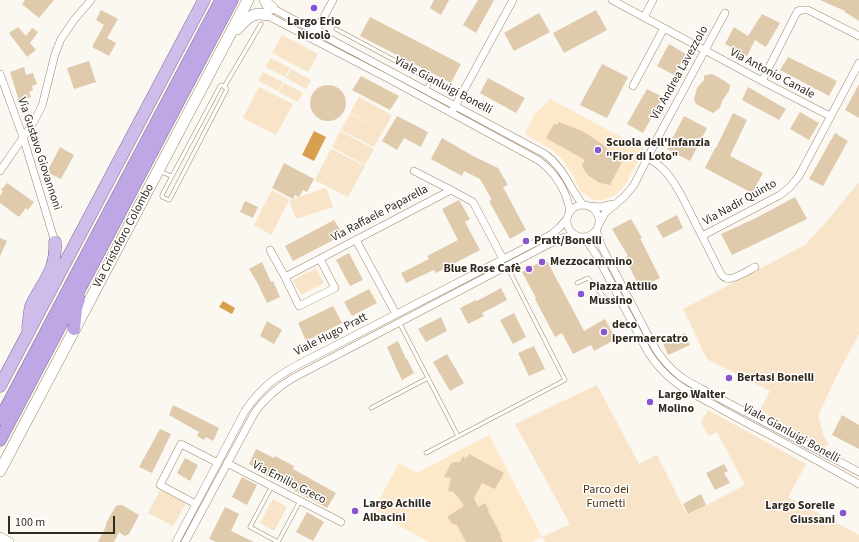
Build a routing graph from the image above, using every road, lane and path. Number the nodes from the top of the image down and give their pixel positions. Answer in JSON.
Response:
{"nodes":[{"id":1,"x":90,"y":0,"type":"edge"},
{"id":2,"x":204,"y":0,"type":"edge"},
{"id":3,"x":221,"y":0,"type":"edge"},
{"id":4,"x":232,"y":0,"type":"edge"},
{"id":5,"x":248,"y":0,"type":"edge"},
{"id":6,"x":333,"y":0,"type":"edge"},
{"id":7,"x":513,"y":0,"type":"edge"},
{"id":8,"x":612,"y":0,"type":"edge"},
{"id":9,"x":652,"y":0,"type":"edge"},
{"id":10,"x":266,"y":12,"type":"edge"},
{"id":11,"x":725,"y":14,"type":"dead end"},
{"id":12,"x":644,"y":17,"type":"junction"},
{"id":13,"x":664,"y":28,"type":"junction"},
{"id":14,"x":336,"y":29,"type":"dead end"},
{"id":15,"x":316,"y":32,"type":"junction"},
{"id":16,"x":859,"y":36,"type":"edge"},
{"id":17,"x":312,"y":39,"type":"junction"},
{"id":18,"x":225,"y":44,"type":"junction"},
{"id":19,"x":705,"y":50,"type":"junction"},
{"id":20,"x":859,"y":63,"type":"edge"},
{"id":21,"x":0,"y":74,"type":"edge"},
{"id":22,"x":762,"y":81,"type":"junction"},
{"id":23,"x":633,"y":86,"type":"dead end"},
{"id":24,"x":224,"y":87,"type":"junction"},
{"id":25,"x":426,"y":90,"type":"junction"},
{"id":26,"x":455,"y":106,"type":"junction"},
{"id":27,"x":450,"y":113,"type":"junction"},
{"id":28,"x":830,"y":116,"type":"junction"},
{"id":29,"x":23,"y":137,"type":"junction"},
{"id":30,"x":648,"y":158,"type":"junction"},
{"id":31,"x":0,"y":171,"type":"edge"},
{"id":32,"x":158,"y":171,"type":"junction"},
{"id":33,"x":414,"y":172,"type":"dead end"},
{"id":34,"x":171,"y":176,"type":"junction"},
{"id":35,"x":451,"y":190,"type":"junction"},
{"id":36,"x":617,"y":203,"type":"junction"},
{"id":37,"x":586,"y":205,"type":"junction"},
{"id":38,"x":570,"y":212,"type":"junction"},
{"id":39,"x":566,"y":220,"type":"junction"},
{"id":40,"x":598,"y":227,"type":"junction"},
{"id":41,"x":574,"y":235,"type":"junction"},
{"id":42,"x":702,"y":236,"type":"junction"},
{"id":43,"x":108,"y":237,"type":"junction"},
{"id":44,"x":584,"y":237,"type":"junction"},
{"id":45,"x":356,"y":240,"type":"junction"},
{"id":46,"x":55,"y":242,"type":"joint"},
{"id":47,"x":270,"y":250,"type":"dead end"},
{"id":48,"x":320,"y":259,"type":"junction"},
{"id":49,"x":504,"y":263,"type":"junction"},
{"id":50,"x":755,"y":267,"type":"dead end"},
{"id":51,"x":285,"y":277,"type":"junction"},
{"id":52,"x":577,"y":283,"type":"dead end"},
{"id":53,"x":619,"y":298,"type":"junction"},
{"id":54,"x":396,"y":314,"type":"junction"},
{"id":55,"x":399,"y":322,"type":"junction"},
{"id":56,"x":74,"y":330,"type":"junction"},
{"id":57,"x":28,"y":333,"type":"junction"},
{"id":58,"x":428,"y":378,"type":"junction"},
{"id":59,"x":1,"y":383,"type":"edge"},
{"id":60,"x":371,"y":408,"type":"dead end"},
{"id":61,"x":0,"y":419,"type":"edge"},
{"id":62,"x":458,"y":436,"type":"junction"},
{"id":63,"x":18,"y":438,"type":"junction"},
{"id":64,"x":0,"y":440,"type":"edge"},
{"id":65,"x":426,"y":453,"type":"dead end"},
{"id":66,"x":218,"y":463,"type":"junction"},
{"id":67,"x":227,"y":463,"type":"junction"},
{"id":68,"x":0,"y":471,"type":"edge"},
{"id":69,"x":859,"y":472,"type":"edge"},
{"id":70,"x":0,"y":478,"type":"edge"},
{"id":71,"x":859,"y":484,"type":"edge"},
{"id":72,"x":272,"y":486,"type":"junction"},
{"id":73,"x":300,"y":501,"type":"junction"},
{"id":74,"x":196,"y":504,"type":"junction"},
{"id":75,"x":341,"y":522,"type":"dead end"},
{"id":76,"x":0,"y":537,"type":"edge"},
{"id":77,"x":9,"y":542,"type":"edge"},
{"id":78,"x":176,"y":542,"type":"edge"},
{"id":79,"x":186,"y":542,"type":"edge"}],
"edges":[{"from":1,"to":29,"type":"street"},
{"from":2,"to":57,"type":"main road"},
{"from":3,"to":61,"type":"highway","name":"Via Cristoforo Colombo"},
{"from":4,"to":43,"type":"highway","name":"Via Cristoforo Colombo"},
{"from":5,"to":18,"type":"main road","name":"Via Cristoforo Colombo"},
{"from":6,"to":15,"type":"street"},
{"from":7,"to":26,"type":"street"},
{"from":8,"to":12,"type":"street","name":"Via Antonio Canale"},
{"from":9,"to":12,"type":"street"},
{"from":10,"to":15,"type":"street","name":"Viale Gianluigi Bonelli"},
{"from":10,"to":17,"type":"street","name":"Viale Gianluigi Bonelli"},
{"from":10,"to":18,"type":"main road"},
{"from":10,"to":24,"type":"lane"},
{"from":11,"to":19,"type":"street","name":"Via Andrea Lavezzolo"},
{"from":12,"to":13,"type":"street","name":"Via Antonio Canale"},
{"from":13,"to":19,"type":"street","name":"Via Antonio Canale"},
{"from":13,"to":23,"type":"street"},
{"from":14,"to":25,"type":"lane"},
{"from":15,"to":17,"type":"street"},
{"from":15,"to":25,"type":"street","name":"Viale Gianluigi Bonelli"},
{"from":16,"to":22,"type":"street"},
{"from":17,"to":27,"type":"street","name":"Viale Gianluigi Bonelli"},
{"from":18,"to":32,"type":"main road","name":"Via Cristoforo Colombo"},
{"from":19,"to":22,"type":"street","name":"Via Antonio Canale"},
{"from":19,"to":30,"type":"street","name":"Via Andrea Lavezzolo"},
{"from":20,"to":28,"type":"street","name":"Via Nadir Quinto"},
{"from":21,"to":29,"type":"street","name":"Via Gustavo Giovannoni"},
{"from":22,"to":28,"type":"street","name":"Via Antonio Canale"},
{"from":24,"to":34,"type":"lane"},
{"from":24,"to":34,"type":"lane"},
{"from":25,"to":26,"type":"street","name":"Viale Gianluigi Bonelli"},
{"from":26,"to":27,"type":"street"},
{"from":26,"to":37,"type":"street","name":"Viale Gianluigi Bonelli"},
{"from":27,"to":38,"type":"street","name":"Viale Gianluigi Bonelli"},
{"from":28,"to":42,"type":"street","name":"Via Nadir Quinto"},
{"from":29,"to":31,"type":"street"},
{"from":29,"to":46,"type":"street","name":"Via Gustavo Giovannoni"},
{"from":30,"to":36,"type":"street","name":"Via Andrea Lavezzolo"},
{"from":30,"to":42,"type":"street","name":"Via Nadir Quinto"},
{"from":32,"to":34,"type":"lane"},
{"from":32,"to":56,"type":"main road","name":"Via Cristoforo Colombo"},
{"from":33,"to":35,"type":"street","name":"Via Raffaele Paparella"},
{"from":35,"to":45,"type":"street","name":"Via Raffaele Paparella"},
{"from":35,"to":49,"type":"street","name":"Via Raffaele Paparella"},
{"from":36,"to":37,"type":"street"},
{"from":36,"to":40,"type":"street","name":"Via Andrea Lavezzolo"},
{"from":37,"to":38,"type":"street"},
{"from":37,"to":40,"type":"street"},
{"from":38,"to":39,"type":"street"},
{"from":39,"to":41,"type":"street"},
{"from":39,"to":49,"type":"street","name":"Viale Hugo Pratt"},
{"from":40,"to":44,"type":"street"},
{"from":40,"to":69,"type":"street","name":"Viale Gianluigi Bonelli"},
{"from":41,"to":44,"type":"street"},
{"from":41,"to":49,"type":"street","name":"Viale Hugo Pratt"},
{"from":42,"to":50,"type":"street"},
{"from":43,"to":56,"type":"highway"},
{"from":43,"to":64,"type":"highway","name":"Via Cristoforo Colombo"},
{"from":44,"to":53,"type":"street","name":"Viale Gianluigi Bonelli"},
{"from":45,"to":48,"type":"street","name":"Via Raffaele Paparella"},
{"from":45,"to":54,"type":"street"},
{"from":46,"to":57,"type":"main road"},
{"from":47,"to":51,"type":"street"},
{"from":48,"to":51,"type":"street","name":"Via Raffaele Paparella"},
{"from":48,"to":51,"type":"street"},
{"from":49,"to":54,"type":"street","name":"Viale Hugo Pratt"},
{"from":49,"to":55,"type":"street","name":"Viale Hugo Pratt"},
{"from":49,"to":62,"type":"lane"},
{"from":52,"to":53,"type":"lane"},
{"from":53,"to":71,"type":"street","name":"Viale Gianluigi Bonelli"},
{"from":54,"to":66,"type":"street","name":"Viale Hugo Pratt"},
{"from":55,"to":58,"type":"lane"},
{"from":55,"to":67,"type":"street","name":"Viale Hugo Pratt"},
{"from":56,"to":63,"type":"main road","name":"Via Cristoforo Colombo"},
{"from":57,"to":59,"type":"main road"},
{"from":58,"to":60,"type":"lane"},
{"from":58,"to":62,"type":"lane"},
{"from":62,"to":65,"type":"lane"},
{"from":63,"to":68,"type":"main road","name":"Via Cristoforo Colombo"},
{"from":63,"to":70,"type":"main road"},
{"from":66,"to":74,"type":"street","name":"Viale Hugo Pratt"},
{"from":66,"to":74,"type":"street"},
{"from":67,"to":72,"type":"street","name":"Via Emilio Greco"},
{"from":67,"to":79,"type":"street","name":"Viale Hugo Pratt"},
{"from":72,"to":73,"type":"street","name":"Via Emilio Greco"},
{"from":72,"to":73,"type":"lane"},
{"from":73,"to":75,"type":"street","name":"Via Emilio Greco"},
{"from":74,"to":78,"type":"street","name":"Viale Hugo Pratt"},
{"from":76,"to":77,"type":"street"}]}
